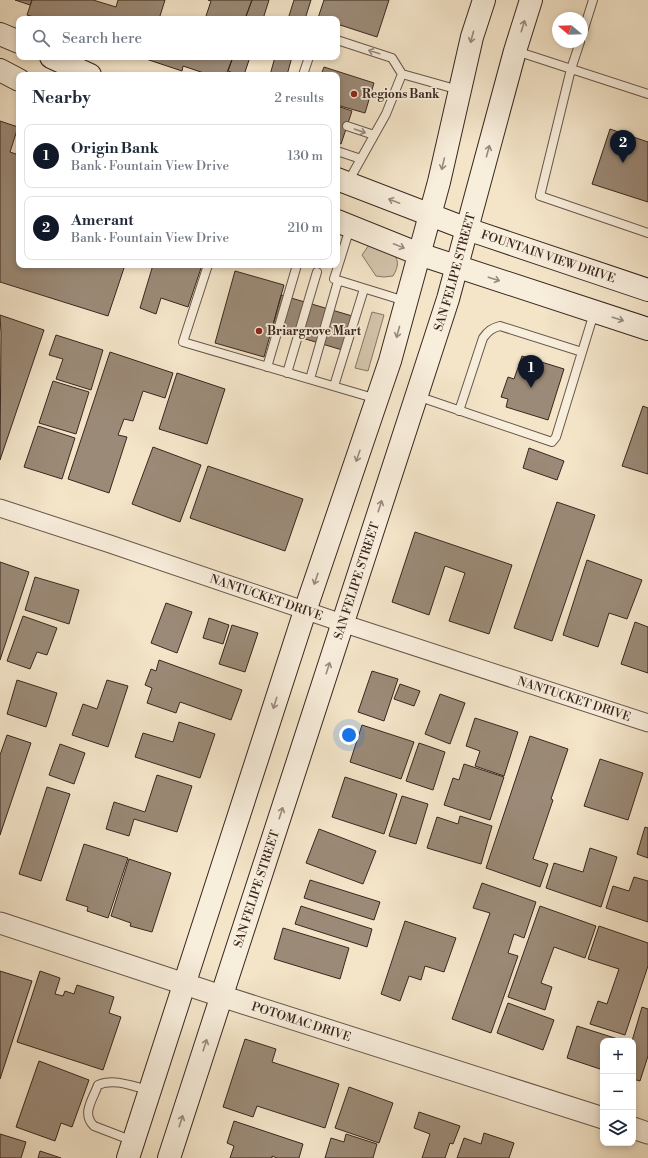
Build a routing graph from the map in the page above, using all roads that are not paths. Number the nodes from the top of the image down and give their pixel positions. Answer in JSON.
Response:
{"nodes":[{"id":1,"x":484,"y":0,"type":"edge"},
{"id":2,"x":531,"y":0,"type":"edge"},
{"id":3,"x":593,"y":0,"type":"edge"},
{"id":4,"x":588,"y":15,"type":"edge"},
{"id":5,"x":0,"y":34,"type":"edge"},
{"id":6,"x":16,"y":41,"type":"edge"},
{"id":7,"x":340,"y":41,"type":"edge"},
{"id":8,"x":578,"y":48,"type":"edge"},
{"id":9,"x":515,"y":51,"type":"junction"},
{"id":10,"x":58,"y":60,"type":"edge"},
{"id":11,"x":308,"y":60,"type":"edge"},
{"id":12,"x":571,"y":69,"type":"junction"},
{"id":13,"x":0,"y":70,"type":"edge"},
{"id":14,"x":84,"y":72,"type":"edge"},
{"id":15,"x":304,"y":72,"type":"edge"},
{"id":16,"x":402,"y":74,"type":"junction"},
{"id":17,"x":16,"y":78,"type":"edge"},
{"id":18,"x":460,"y":90,"type":"junction"},
{"id":19,"x":648,"y":94,"type":"edge"},
{"id":20,"x":347,"y":126,"type":"dead end"},
{"id":21,"x":374,"y":135,"type":"junction"},
{"id":22,"x":340,"y":152,"type":"edge"},
{"id":23,"x":361,"y":159,"type":"junction"},
{"id":24,"x":342,"y":181,"type":"edge"},
{"id":25,"x":430,"y":215,"type":"junction"},
{"id":26,"x":344,"y":223,"type":"edge"},
{"id":27,"x":468,"y":230,"type":"junction"},
{"id":28,"x":648,"y":233,"type":"edge"},
{"id":29,"x":340,"y":245,"type":"edge"},
{"id":30,"x":419,"y":254,"type":"junction"},
{"id":31,"x":457,"y":266,"type":"junction"},
{"id":32,"x":207,"y":268,"type":"edge"},
{"id":33,"x":296,"y":268,"type":"edge"},
{"id":34,"x":336,"y":268,"type":"edge"},
{"id":35,"x":317,"y":272,"type":"dead end"},
{"id":36,"x":338,"y":281,"type":"junction"},
{"id":37,"x":364,"y":289,"type":"junction"},
{"id":38,"x":648,"y":290,"type":"edge"},
{"id":39,"x":406,"y":301,"type":"junction"},
{"id":40,"x":595,"y":311,"type":"junction"},
{"id":41,"x":648,"y":329,"type":"edge"},
{"id":42,"x":582,"y":352,"type":"junction"},
{"id":43,"x":267,"y":367,"type":"junction"},
{"id":44,"x":288,"y":373,"type":"junction"},
{"id":45,"x":310,"y":379,"type":"junction"},
{"id":46,"x":334,"y":386,"type":"junction"},
{"id":47,"x":416,"y":396,"type":"junction"},
{"id":48,"x":378,"y":399,"type":"junction"},
{"id":49,"x":459,"y":411,"type":"junction"},
{"id":50,"x":0,"y":508,"type":"edge"},
{"id":51,"x":305,"y":611,"type":"junction"},
{"id":52,"x":342,"y":623,"type":"junction"},
{"id":53,"x":648,"y":723,"type":"edge"},
{"id":54,"x":0,"y":923,"type":"edge"},
{"id":55,"x":184,"y":984,"type":"junction"},
{"id":56,"x":221,"y":996,"type":"junction"},
{"id":57,"x":150,"y":1090,"type":"junction"},
{"id":58,"x":600,"y":1117,"type":"edge"},
{"id":59,"x":636,"y":1129,"type":"edge"},
{"id":60,"x":648,"y":1133,"type":"edge"},
{"id":61,"x":131,"y":1150,"type":"edge"},
{"id":62,"x":169,"y":1158,"type":"edge"}],
"edges":[{"from":1,"to":18,"type":"main road","one_way":true},
{"from":9,"to":2,"type":"main road","name":"SAN FELIPE STREET","one_way":true},
{"from":3,"to":4,"type":"lane"},
{"from":5,"to":6,"type":"main road"},
{"from":16,"to":7,"type":"lane","one_way":true},
{"from":8,"to":12,"type":"lane"},
{"from":9,"to":12,"type":"lane"},
{"from":27,"to":9,"type":"main road","name":"SAN FELIPE STREET","one_way":true},
{"from":10,"to":14,"type":"main road"},
{"from":11,"to":15,"type":"lane"},
{"from":12,"to":19,"type":"lane"},
{"from":12,"to":28,"type":"lane"},
{"from":13,"to":17,"type":"main road"},
{"from":16,"to":18,"type":"lane"},
{"from":16,"to":21,"type":"lane"},
{"from":18,"to":25,"type":"main road","one_way":true},
{"from":20,"to":21,"type":"lane","one_way":true},
{"from":21,"to":23,"type":"lane"},
{"from":22,"to":23,"type":"lane"},
{"from":23,"to":24,"type":"lane"},
{"from":25,"to":24,"type":"main road","name":"FOUNTAIN VIEW DRIVE","one_way":true},
{"from":25,"to":27,"type":"main road","name":"FOUNTAIN VIEW DRIVE"},
{"from":25,"to":30,"type":"main road"},
{"from":26,"to":29,"type":"lane"},
{"from":26,"to":30,"type":"main road","one_way":true},
{"from":27,"to":31,"type":"main road","name":"SAN FELIPE STREET"},
{"from":27,"to":38,"type":"main road","name":"FOUNTAIN VIEW DRIVE"},
{"from":30,"to":31,"type":"main road"},
{"from":30,"to":39,"type":"main road"},
{"from":31,"to":40,"type":"main road","one_way":true},
{"from":31,"to":47,"type":"main road","name":"SAN FELIPE STREET"},
{"from":32,"to":43,"type":"lane"},
{"from":33,"to":43,"type":"lane"},
{"from":34,"to":36,"type":"lane"},
{"from":35,"to":44,"type":"lane"},
{"from":36,"to":37,"type":"lane"},
{"from":36,"to":45,"type":"lane"},
{"from":37,"to":39,"type":"lane"},
{"from":37,"to":46,"type":"lane"},
{"from":39,"to":48,"type":"main road","one_way":true},
{"from":40,"to":41,"type":"main road","one_way":true},
{"from":40,"to":42,"type":"lane"},
{"from":42,"to":49,"type":"lane"},
{"from":42,"to":49,"type":"lane"},
{"from":43,"to":44,"type":"lane"},
{"from":44,"to":45,"type":"lane"},
{"from":45,"to":46,"type":"lane"},
{"from":46,"to":48,"type":"lane"},
{"from":47,"to":49,"type":"lane"},
{"from":52,"to":47,"type":"main road","name":"SAN FELIPE STREET","one_way":true},
{"from":48,"to":51,"type":"main road","one_way":true},
{"from":50,"to":51,"type":"street","name":"NANTUCKET DRIVE"},
{"from":51,"to":52,"type":"street","name":"NANTUCKET DRIVE"},
{"from":51,"to":55,"type":"main road","one_way":true},
{"from":52,"to":53,"type":"street","name":"NANTUCKET DRIVE"},
{"from":56,"to":52,"type":"main road","name":"SAN FELIPE STREET","one_way":true},
{"from":54,"to":55,"type":"street","name":"POTOMAC DRIVE"},
{"from":55,"to":56,"type":"street","name":"POTOMAC DRIVE"},
{"from":55,"to":57,"type":"main road"},
{"from":56,"to":58,"type":"street","name":"POTOMAC DRIVE"},
{"from":62,"to":56,"type":"main road","name":"SAN FELIPE STREET","one_way":true},
{"from":57,"to":61,"type":"main road"},
{"from":57,"to":61,"type":"lane"},
{"from":59,"to":60,"type":"street"}]}
